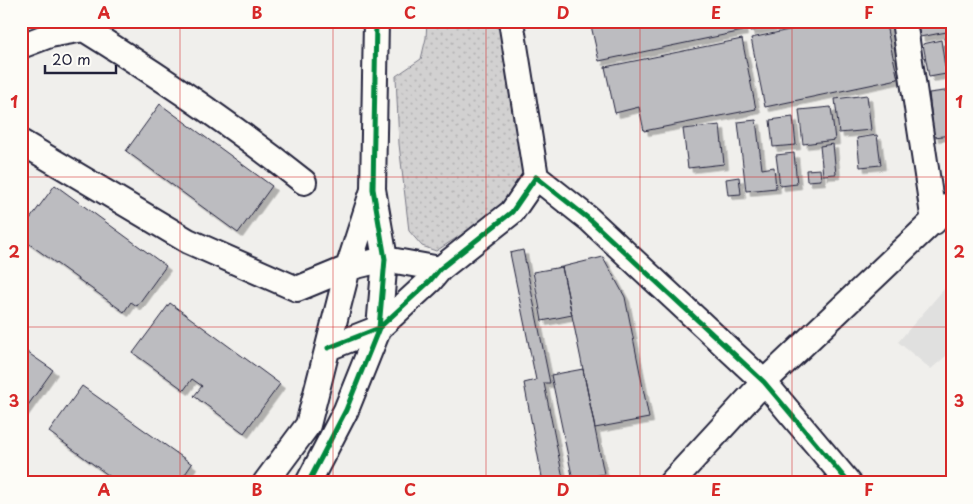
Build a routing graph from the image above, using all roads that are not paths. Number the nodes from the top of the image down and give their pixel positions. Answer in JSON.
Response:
{"nodes":[{"id":1,"x":511,"y":21,"type":"edge"},
{"id":2,"x":904,"y":21,"type":"edge"},
{"id":3,"x":375,"y":22,"type":"edge"},
{"id":4,"x":21,"y":46,"type":"edge"},
{"id":5,"x":21,"y":142,"type":"edge"},
{"id":6,"x":536,"y":176,"type":"junction"},
{"id":7,"x":304,"y":182,"type":"dead end"},
{"id":8,"x":373,"y":189,"type":"junction"},
{"id":9,"x":952,"y":203,"type":"edge"},
{"id":10,"x":934,"y":222,"type":"junction"},
{"id":11,"x":384,"y":259,"type":"junction"},
{"id":12,"x":348,"y":268,"type":"junction"},
{"id":13,"x":440,"y":269,"type":"junction"},
{"id":14,"x":379,"y":328,"type":"junction"},
{"id":15,"x":328,"y":348,"type":"junction"},
{"id":16,"x":764,"y":382,"type":"junction"},
{"id":17,"x":265,"y":483,"type":"edge"},
{"id":18,"x":308,"y":483,"type":"edge"},
{"id":19,"x":671,"y":483,"type":"edge"},
{"id":20,"x":848,"y":483,"type":"edge"}],
"edges":[{"from":1,"to":6,"type":"street"},
{"from":2,"to":10,"type":"street"},
{"from":3,"to":8,"type":"street"},
{"from":4,"to":7,"type":"street"},
{"from":5,"to":12,"type":"street"},
{"from":6,"to":13,"type":"street"},
{"from":6,"to":16,"type":"street"},
{"from":8,"to":11,"type":"street"},
{"from":8,"to":12,"type":"street"},
{"from":9,"to":10,"type":"street"},
{"from":10,"to":16,"type":"street"},
{"from":11,"to":12,"type":"street"},
{"from":11,"to":13,"type":"street"},
{"from":11,"to":14,"type":"street"},
{"from":12,"to":15,"type":"street"},
{"from":13,"to":14,"type":"street"},
{"from":14,"to":15,"type":"street"},
{"from":14,"to":18,"type":"street"},
{"from":15,"to":17,"type":"street"},
{"from":16,"to":19,"type":"street"},
{"from":16,"to":20,"type":"street"}]}
